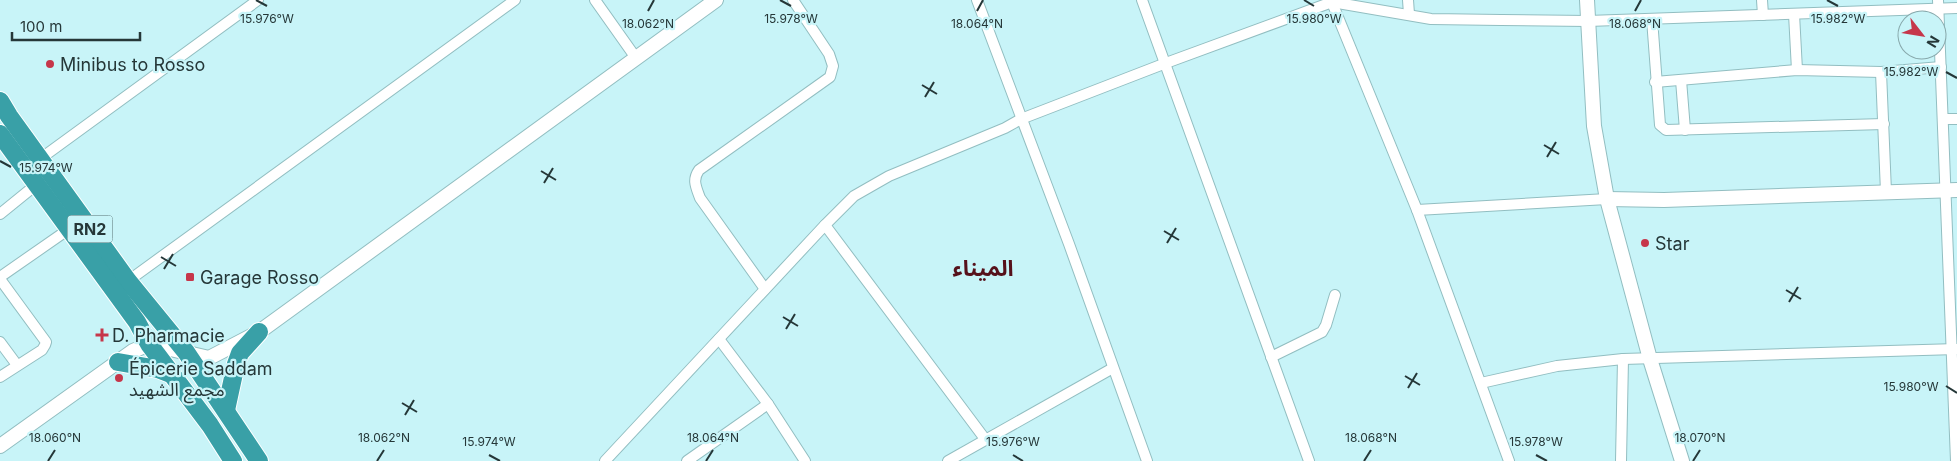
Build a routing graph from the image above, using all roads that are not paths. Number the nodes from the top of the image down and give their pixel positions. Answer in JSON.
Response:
{"nodes":[{"id":1,"x":258,"y":0,"type":"edge"},
{"id":2,"x":515,"y":0,"type":"edge"},
{"id":3,"x":595,"y":0,"type":"edge"},
{"id":4,"x":716,"y":0,"type":"edge"},
{"id":5,"x":793,"y":0,"type":"edge"},
{"id":6,"x":976,"y":0,"type":"edge"},
{"id":7,"x":1142,"y":0,"type":"edge"},
{"id":8,"x":1408,"y":0,"type":"edge"},
{"id":9,"x":1587,"y":0,"type":"edge"},
{"id":10,"x":1762,"y":0,"type":"edge"},
{"id":11,"x":1880,"y":0,"type":"edge"},
{"id":12,"x":1332,"y":1,"type":"edge"},
{"id":13,"x":1374,"y":4,"type":"edge"},
{"id":14,"x":1938,"y":5,"type":"edge"},
{"id":15,"x":1957,"y":8,"type":"edge"},
{"id":16,"x":1880,"y":12,"type":"junction"},
{"id":17,"x":1409,"y":14,"type":"junction"},
{"id":18,"x":1794,"y":14,"type":"junction"},
{"id":19,"x":1763,"y":15,"type":"junction"},
{"id":20,"x":1652,"y":19,"type":"junction"},
{"id":21,"x":1588,"y":21,"type":"junction"},
{"id":22,"x":636,"y":58,"type":"junction"},
{"id":23,"x":1166,"y":63,"type":"junction"},
{"id":24,"x":1941,"y":67,"type":"junction"},
{"id":25,"x":1797,"y":70,"type":"junction"},
{"id":26,"x":1881,"y":72,"type":"junction"},
{"id":27,"x":1680,"y":80,"type":"junction"},
{"id":28,"x":1655,"y":82,"type":"junction"},
{"id":29,"x":0,"y":100,"type":"edge"},
{"id":30,"x":1022,"y":119,"type":"junction"},
{"id":31,"x":1943,"y":119,"type":"junction"},
{"id":32,"x":1957,"y":119,"type":"edge"},
{"id":33,"x":1884,"y":124,"type":"junction"},
{"id":34,"x":1685,"y":130,"type":"junction"},
{"id":35,"x":0,"y":134,"type":"edge"},
{"id":36,"x":40,"y":159,"type":"junction"},
{"id":37,"x":37,"y":184,"type":"junction"},
{"id":38,"x":1951,"y":190,"type":"edge"},
{"id":39,"x":1886,"y":192,"type":"junction"},
{"id":40,"x":1607,"y":199,"type":"junction"},
{"id":41,"x":1417,"y":210,"type":"junction"},
{"id":42,"x":0,"y":214,"type":"edge"},
{"id":43,"x":825,"y":225,"type":"junction"},
{"id":44,"x":69,"y":229,"type":"junction"},
{"id":45,"x":0,"y":278,"type":"edge"},
{"id":46,"x":128,"y":281,"type":"junction"},
{"id":47,"x":765,"y":289,"type":"junction"},
{"id":48,"x":1335,"y":295,"type":"dead end"},
{"id":49,"x":259,"y":332,"type":"junction"},
{"id":50,"x":719,"y":339,"type":"junction"},
{"id":51,"x":0,"y":342,"type":"edge"},
{"id":52,"x":149,"y":344,"type":"junction"},
{"id":53,"x":1954,"y":349,"type":"edge"},
{"id":54,"x":186,"y":352,"type":"junction"},
{"id":55,"x":1272,"y":357,"type":"junction"},
{"id":56,"x":1623,"y":358,"type":"junction"},
{"id":57,"x":1650,"y":359,"type":"junction"},
{"id":58,"x":118,"y":362,"type":"junction"},
{"id":59,"x":17,"y":365,"type":"junction"},
{"id":60,"x":1114,"y":368,"type":"junction"},
{"id":61,"x":171,"y":374,"type":"junction"},
{"id":62,"x":0,"y":377,"type":"edge"},
{"id":63,"x":1481,"y":383,"type":"junction"},
{"id":64,"x":768,"y":404,"type":"junction"},
{"id":65,"x":226,"y":410,"type":"junction"},
{"id":66,"x":984,"y":439,"type":"junction"},
{"id":67,"x":0,"y":446,"type":"edge"},
{"id":68,"x":233,"y":461,"type":"edge"},
{"id":69,"x":259,"y":461,"type":"edge"},
{"id":70,"x":605,"y":461,"type":"edge"},
{"id":71,"x":687,"y":461,"type":"edge"},
{"id":72,"x":805,"y":461,"type":"edge"},
{"id":73,"x":948,"y":461,"type":"edge"},
{"id":74,"x":1147,"y":461,"type":"edge"},
{"id":75,"x":1309,"y":461,"type":"edge"},
{"id":76,"x":1508,"y":461,"type":"edge"},
{"id":77,"x":1621,"y":461,"type":"edge"},
{"id":78,"x":1682,"y":461,"type":"edge"},
{"id":79,"x":1956,"y":461,"type":"edge"}],
"edges":[{"from":1,"to":36,"type":"street"},
{"from":2,"to":46,"type":"street"},
{"from":3,"to":22,"type":"street"},
{"from":4,"to":22,"type":"main road"},
{"from":5,"to":47,"type":"street"},
{"from":6,"to":30,"type":"street"},
{"from":7,"to":23,"type":"street"},
{"from":8,"to":17,"type":"street"},
{"from":9,"to":21,"type":"main road"},
{"from":10,"to":19,"type":"street"},
{"from":11,"to":16,"type":"street"},
{"from":12,"to":13,"type":"street"},
{"from":12,"to":23,"type":"street"},
{"from":12,"to":41,"type":"street"},
{"from":13,"to":17,"type":"street"},
{"from":14,"to":15,"type":"street"},
{"from":14,"to":16,"type":"street"},
{"from":14,"to":24,"type":"street"},
{"from":16,"to":18,"type":"street"},
{"from":17,"to":21,"type":"street"},
{"from":18,"to":19,"type":"street"},
{"from":18,"to":25,"type":"street"},
{"from":19,"to":20,"type":"street"},
{"from":20,"to":21,"type":"street"},
{"from":20,"to":28,"type":"street"},
{"from":21,"to":40,"type":"main road"},
{"from":22,"to":49,"type":"main road"},
{"from":23,"to":30,"type":"street"},
{"from":23,"to":55,"type":"street"},
{"from":24,"to":26,"type":"street"},
{"from":24,"to":31,"type":"street"},
{"from":25,"to":26,"type":"street"},
{"from":25,"to":27,"type":"street"},
{"from":26,"to":33,"type":"street"},
{"from":27,"to":28,"type":"street"},
{"from":27,"to":34,"type":"street"},
{"from":28,"to":34,"type":"street"},
{"from":29,"to":36,"type":"highway","number":"RN2"},
{"from":30,"to":43,"type":"street"},
{"from":30,"to":60,"type":"street"},
{"from":31,"to":32,"type":"street"},
{"from":31,"to":38,"type":"street"},
{"from":33,"to":34,"type":"street"},
{"from":33,"to":39,"type":"street"},
{"from":35,"to":37,"type":"highway","number":"RN2"},
{"from":36,"to":46,"type":"highway","number":"RN2"},
{"from":37,"to":42,"type":"street"},
{"from":37,"to":44,"type":"highway","number":"RN2"},
{"from":38,"to":39,"type":"main road"},
{"from":38,"to":53,"type":"street"},
{"from":39,"to":40,"type":"main road"},
{"from":40,"to":41,"type":"street"},
{"from":40,"to":57,"type":"main road"},
{"from":41,"to":63,"type":"street"},
{"from":43,"to":47,"type":"street"},
{"from":43,"to":66,"type":"street"},
{"from":44,"to":45,"type":"street"},
{"from":44,"to":52,"type":"highway","number":"RN2"},
{"from":45,"to":59,"type":"street"},
{"from":46,"to":54,"type":"highway","number":"RN2"},
{"from":47,"to":50,"type":"street"},
{"from":48,"to":55,"type":"street"},
{"from":49,"to":54,"type":"main road"},
{"from":49,"to":65,"type":"highway"},
{"from":50,"to":64,"type":"street"},
{"from":50,"to":70,"type":"street"},
{"from":51,"to":59,"type":"street"},
{"from":52,"to":54,"type":"main road"},
{"from":52,"to":58,"type":"main road"},
{"from":52,"to":61,"type":"highway","number":"RN2"},
{"from":53,"to":57,"type":"street"},
{"from":53,"to":79,"type":"street"},
{"from":54,"to":65,"type":"highway","number":"RN2"},
{"from":55,"to":75,"type":"street"},
{"from":56,"to":57,"type":"street"},
{"from":56,"to":63,"type":"street"},
{"from":56,"to":77,"type":"street"},
{"from":57,"to":78,"type":"main road"},
{"from":58,"to":61,"type":"highway"},
{"from":58,"to":67,"type":"main road"},
{"from":59,"to":62,"type":"street"},
{"from":60,"to":66,"type":"street"},
{"from":60,"to":74,"type":"street"},
{"from":61,"to":68,"type":"highway","number":"RN2"},
{"from":63,"to":76,"type":"street"},
{"from":64,"to":71,"type":"street"},
{"from":64,"to":72,"type":"street"},
{"from":65,"to":69,"type":"highway","number":"RN2"},
{"from":66,"to":73,"type":"street"}]}
